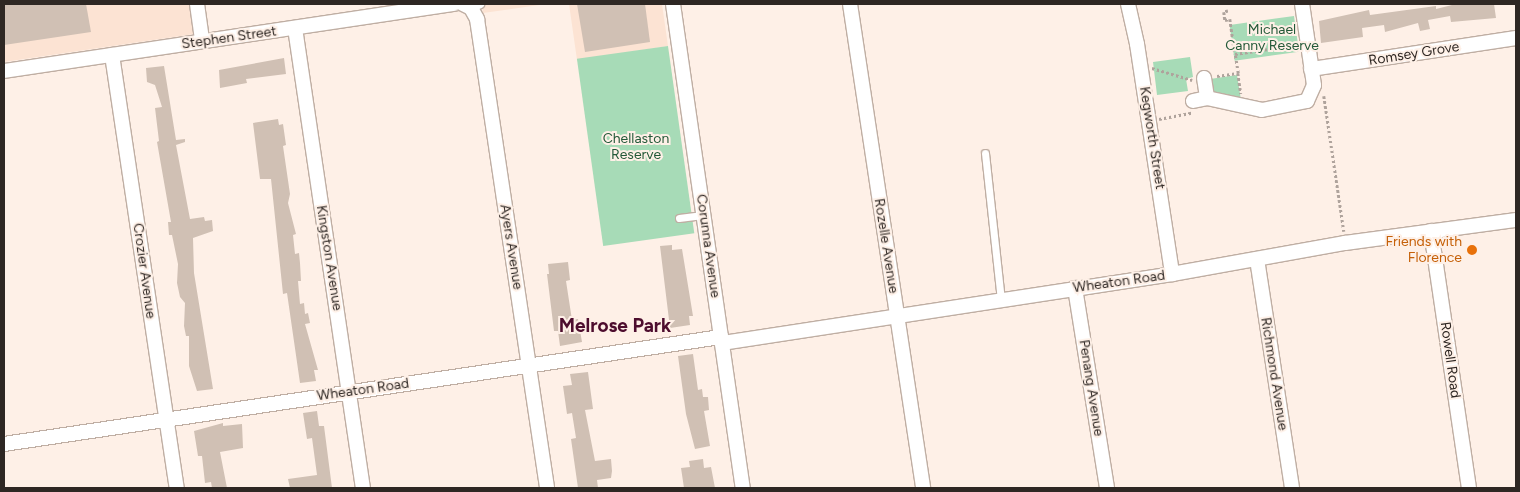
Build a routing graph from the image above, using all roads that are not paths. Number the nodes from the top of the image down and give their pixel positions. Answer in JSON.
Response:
{"nodes":[{"id":1,"x":197,"y":4,"type":"edge"},
{"id":2,"x":454,"y":4,"type":"edge"},
{"id":3,"x":672,"y":4,"type":"edge"},
{"id":4,"x":850,"y":4,"type":"edge"},
{"id":5,"x":1128,"y":4,"type":"edge"},
{"id":6,"x":1302,"y":4,"type":"edge"},
{"id":7,"x":471,"y":5,"type":"edge"},
{"id":8,"x":378,"y":9,"type":"edge"},
{"id":9,"x":294,"y":28,"type":"junction"},
{"id":10,"x":1516,"y":38,"type":"edge"},
{"id":11,"x":202,"y":42,"type":"junction"},
{"id":12,"x":112,"y":54,"type":"junction"},
{"id":13,"x":1311,"y":69,"type":"junction"},
{"id":14,"x":4,"y":71,"type":"edge"},
{"id":15,"x":1204,"y":78,"type":"road end"},
{"id":16,"x":985,"y":153,"type":"dead end"},
{"id":17,"x":704,"y":215,"type":"junction"},
{"id":18,"x":678,"y":218,"type":"dead end"},
{"id":19,"x":1516,"y":220,"type":"edge"},
{"id":20,"x":1431,"y":231,"type":"junction"},
{"id":21,"x":1257,"y":259,"type":"junction"},
{"id":22,"x":1172,"y":274,"type":"junction"},
{"id":23,"x":1075,"y":288,"type":"junction"},
{"id":24,"x":1001,"y":300,"type":"junction"},
{"id":25,"x":897,"y":317,"type":"junction"},
{"id":26,"x":722,"y":340,"type":"junction"},
{"id":27,"x":529,"y":366,"type":"junction"},
{"id":28,"x":349,"y":392,"type":"junction"},
{"id":29,"x":166,"y":419,"type":"junction"},
{"id":30,"x":4,"y":444,"type":"edge"},
{"id":31,"x":177,"y":488,"type":"edge"},
{"id":32,"x":363,"y":488,"type":"edge"},
{"id":33,"x":547,"y":488,"type":"edge"},
{"id":34,"x":743,"y":488,"type":"edge"},
{"id":35,"x":923,"y":488,"type":"edge"},
{"id":36,"x":1107,"y":488,"type":"edge"},
{"id":37,"x":1292,"y":488,"type":"edge"},
{"id":38,"x":1469,"y":488,"type":"edge"}],
"edges":[{"from":1,"to":11,"type":"street"},
{"from":2,"to":8,"type":"street","name":"Stephen Street"},
{"from":3,"to":17,"type":"street","name":"Corunna Avenue"},
{"from":4,"to":25,"type":"street","name":"Rozelle Avenue"},
{"from":5,"to":22,"type":"street","name":"Kegworth Street"},
{"from":6,"to":13,"type":"street"},
{"from":7,"to":27,"type":"street","name":"Ayers Avenue"},
{"from":8,"to":9,"type":"street","name":"Stephen Street"},
{"from":9,"to":11,"type":"street","name":"Stephen Street"},
{"from":9,"to":28,"type":"street","name":"Kingston Avenue"},
{"from":10,"to":13,"type":"street","name":"Romsey Grove"},
{"from":11,"to":12,"type":"street","name":"Stephen Street"},
{"from":12,"to":14,"type":"street","name":"Stephen Street"},
{"from":12,"to":29,"type":"street","name":"Crozier Avenue"},
{"from":13,"to":15,"type":"street"},
{"from":16,"to":24,"type":"lane"},
{"from":17,"to":18,"type":"lane"},
{"from":17,"to":26,"type":"street","name":"Corunna Avenue"},
{"from":19,"to":20,"type":"street","name":"Wheaton Road"},
{"from":20,"to":21,"type":"street","name":"Wheaton Road"},
{"from":20,"to":38,"type":"street","name":"Rowell Road"},
{"from":21,"to":22,"type":"street","name":"Wheaton Road"},
{"from":21,"to":37,"type":"street","name":"Richmond Avenue"},
{"from":22,"to":23,"type":"street","name":"Wheaton Road"},
{"from":23,"to":24,"type":"street","name":"Wheaton Road"},
{"from":23,"to":36,"type":"street","name":"Penang Avenue"},
{"from":24,"to":25,"type":"street","name":"Wheaton Road"},
{"from":25,"to":26,"type":"street","name":"Wheaton Road"},
{"from":25,"to":35,"type":"street","name":"Rozelle Avenue"},
{"from":26,"to":27,"type":"street","name":"Wheaton Road"},
{"from":26,"to":34,"type":"street","name":"Corunna Avenue"},
{"from":27,"to":28,"type":"street","name":"Wheaton Road"},
{"from":27,"to":33,"type":"street","name":"Ayers Avenue"},
{"from":28,"to":29,"type":"street","name":"Wheaton Road"},
{"from":28,"to":32,"type":"street","name":"Kingston Avenue"},
{"from":29,"to":30,"type":"street","name":"Wheaton Road"},
{"from":29,"to":31,"type":"street","name":"Crozier Avenue"}]}
